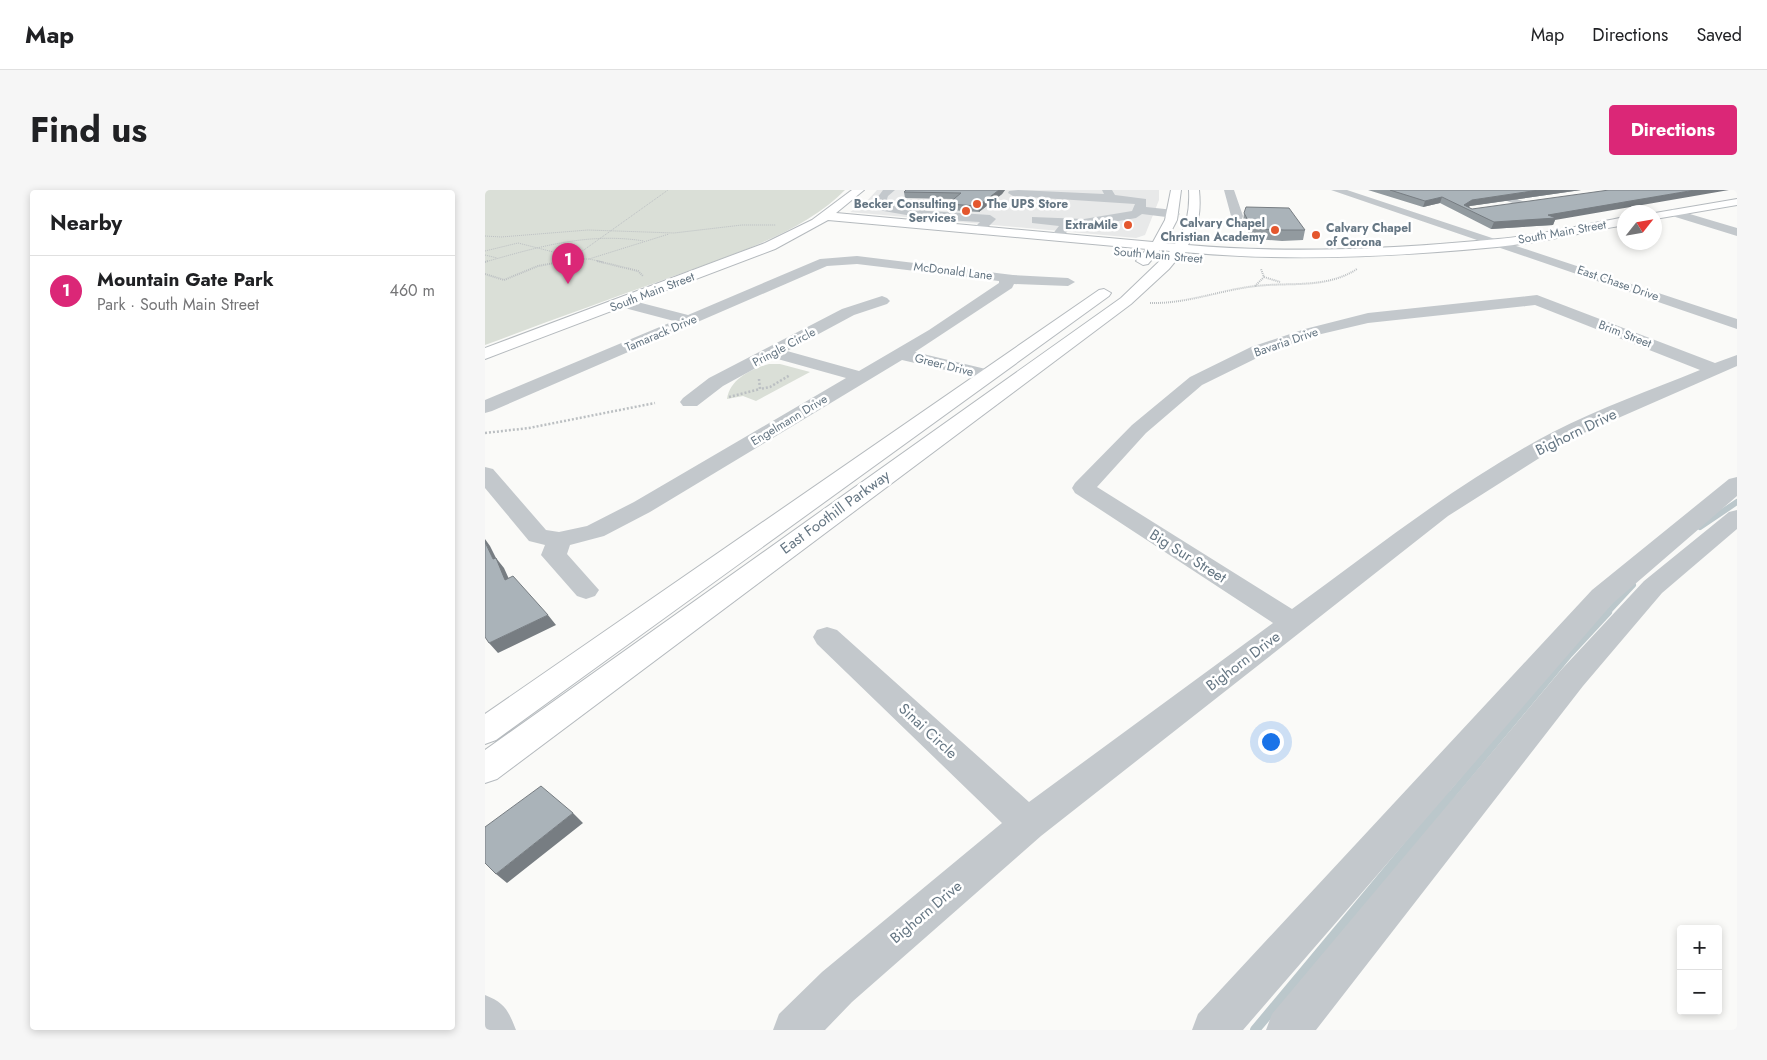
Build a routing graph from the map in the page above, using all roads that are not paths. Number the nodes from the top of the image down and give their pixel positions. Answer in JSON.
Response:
{"nodes":[{"id":1,"x":859,"y":190,"type":"edge"},
{"id":2,"x":890,"y":190,"type":"edge"},
{"id":3,"x":1176,"y":190,"type":"edge"},
{"id":4,"x":1194,"y":190,"type":"edge"},
{"id":5,"x":1229,"y":190,"type":"edge"},
{"id":6,"x":1481,"y":190,"type":"edge"},
{"id":7,"x":1335,"y":193,"type":"edge"},
{"id":8,"x":1109,"y":194,"type":"edge"},
{"id":9,"x":1063,"y":195,"type":"junction"},
{"id":10,"x":1009,"y":198,"type":"edge"},
{"id":11,"x":1141,"y":200,"type":"edge"},
{"id":12,"x":1371,"y":201,"type":"junction"},
{"id":13,"x":1737,"y":202,"type":"edge"},
{"id":14,"x":1357,"y":203,"type":"dead end"},
{"id":15,"x":1496,"y":208,"type":"edge"},
{"id":16,"x":1673,"y":213,"type":"junction"},
{"id":17,"x":1174,"y":214,"type":"junction"},
{"id":18,"x":1662,"y":215,"type":"edge"},
{"id":19,"x":821,"y":220,"type":"junction"},
{"id":20,"x":990,"y":220,"type":"junction"},
{"id":21,"x":1617,"y":222,"type":"edge"},
{"id":22,"x":1068,"y":223,"type":"junction"},
{"id":23,"x":1235,"y":224,"type":"dead end"},
{"id":24,"x":978,"y":230,"type":"junction"},
{"id":25,"x":1737,"y":232,"type":"edge"},
{"id":26,"x":926,"y":233,"type":"junction"},
{"id":27,"x":1057,"y":237,"type":"junction"},
{"id":28,"x":1499,"y":243,"type":"junction"},
{"id":29,"x":1165,"y":251,"type":"junction"},
{"id":30,"x":837,"y":260,"type":"joint"},
{"id":31,"x":1006,"y":280,"type":"junction"},
{"id":32,"x":1068,"y":282,"type":"dead end"},
{"id":33,"x":1537,"y":300,"type":"joint"},
{"id":34,"x":883,"y":301,"type":"dead end"},
{"id":35,"x":622,"y":303,"type":"junction"},
{"id":36,"x":691,"y":320,"type":"junction"},
{"id":37,"x":1737,"y":324,"type":"edge"},
{"id":38,"x":774,"y":353,"type":"junction"},
{"id":39,"x":485,"y":354,"type":"edge"},
{"id":40,"x":900,"y":354,"type":"junction"},
{"id":41,"x":1725,"y":365,"type":"edge"},
{"id":42,"x":988,"y":375,"type":"junction"},
{"id":43,"x":862,"y":377,"type":"junction"},
{"id":44,"x":690,"y":402,"type":"dead end"},
{"id":45,"x":485,"y":407,"type":"edge"},
{"id":46,"x":485,"y":474,"type":"edge"},
{"id":47,"x":887,"y":474,"type":"junction"},
{"id":48,"x":1737,"y":484,"type":"edge"},
{"id":49,"x":1083,"y":488,"type":"joint"},
{"id":50,"x":1737,"y":517,"type":"edge"},
{"id":51,"x":559,"y":540,"type":"junction"},
{"id":52,"x":586,"y":590,"type":"dead end"},
{"id":53,"x":1294,"y":623,"type":"junction"},
{"id":54,"x":827,"y":637,"type":"dead end"},
{"id":55,"x":485,"y":731,"type":"edge"},
{"id":56,"x":485,"y":769,"type":"edge"},
{"id":57,"x":1028,"y":824,"type":"junction"},
{"id":58,"x":485,"y":1017,"type":"edge"},
{"id":59,"x":494,"y":1030,"type":"edge"},
{"id":60,"x":795,"y":1030,"type":"edge"},
{"id":61,"x":1214,"y":1030,"type":"edge"},
{"id":62,"x":1288,"y":1030,"type":"edge"}],
"edges":[{"from":1,"to":19,"type":"main road"},
{"from":2,"to":20,"type":"street"},
{"from":3,"to":17,"type":"main road"},
{"from":4,"to":29,"type":"main road"},
{"from":5,"to":23,"type":"street"},
{"from":6,"to":15,"type":"street"},
{"from":7,"to":12,"type":"street","name":"East Chase Drive"},
{"from":8,"to":9,"type":"street"},
{"from":8,"to":11,"type":"street"},
{"from":9,"to":10,"type":"street"},
{"from":9,"to":22,"type":"street"},
{"from":10,"to":20,"type":"street"},
{"from":11,"to":17,"type":"street"},
{"from":11,"to":22,"type":"street"},
{"from":12,"to":14,"type":"street"},
{"from":12,"to":28,"type":"street","name":"East Chase Drive"},
{"from":13,"to":16,"type":"main road"},
{"from":16,"to":18,"type":"main road"},
{"from":16,"to":25,"type":"street"},
{"from":17,"to":29,"type":"main road"},
{"from":19,"to":24,"type":"main road","name":"South Main Street"},
{"from":19,"to":26,"type":"main road","name":"South Main Street"},
{"from":19,"to":35,"type":"main road","name":"South Main Street"},
{"from":20,"to":24,"type":"street"},
{"from":21,"to":28,"type":"main road","name":"South Main Street"},
{"from":22,"to":27,"type":"street"},
{"from":24,"to":26,"type":"main road"},
{"from":24,"to":27,"type":"main road","name":"South Main Street"},
{"from":26,"to":29,"type":"main road","name":"South Main Street"},
{"from":27,"to":29,"type":"main road","name":"South Main Street"},
{"from":28,"to":29,"type":"main road","name":"South Main Street"},
{"from":28,"to":37,"type":"street","name":"East Chase Drive"},
{"from":29,"to":42,"type":"main road","name":"East Foothill Parkway"},
{"from":29,"to":47,"type":"main road","name":"East Foothill Parkway"},
{"from":30,"to":31,"type":"street","name":"McDonald Lane"},
{"from":30,"to":36,"type":"street","name":"Tamarack Drive"},
{"from":31,"to":32,"type":"street","name":"McDonald Lane"},
{"from":31,"to":40,"type":"street","name":"Engelmann Drive"},
{"from":33,"to":41,"type":"street","name":"Brim Street"},
{"from":33,"to":49,"type":"street","name":"Bavaria Drive"},
{"from":34,"to":38,"type":"street","name":"Pringle Circle"},
{"from":35,"to":36,"type":"street"},
{"from":35,"to":39,"type":"main road","name":"South Main Street"},
{"from":36,"to":45,"type":"street","name":"Tamarack Drive"},
{"from":38,"to":43,"type":"street"},
{"from":38,"to":44,"type":"street","name":"Pringle Circle"},
{"from":40,"to":42,"type":"street","name":"Greer Drive"},
{"from":40,"to":43,"type":"street","name":"Engelmann Drive"},
{"from":41,"to":53,"type":"street","name":"Bighorn Drive"},
{"from":42,"to":47,"type":"main road"},
{"from":42,"to":55,"type":"main road","name":"East Foothill Parkway"},
{"from":43,"to":51,"type":"street","name":"Engelmann Drive"},
{"from":46,"to":51,"type":"street"},
{"from":47,"to":56,"type":"main road","name":"East Foothill Parkway"},
{"from":48,"to":61,"type":"street"},
{"from":49,"to":53,"type":"street","name":"Big Sur Street"},
{"from":50,"to":62,"type":"street"},
{"from":51,"to":52,"type":"street"},
{"from":53,"to":57,"type":"street","name":"Bighorn Drive"},
{"from":54,"to":57,"type":"street","name":"Sinai Circle"},
{"from":57,"to":60,"type":"street","name":"Bighorn Drive"},
{"from":58,"to":59,"type":"street"}]}
